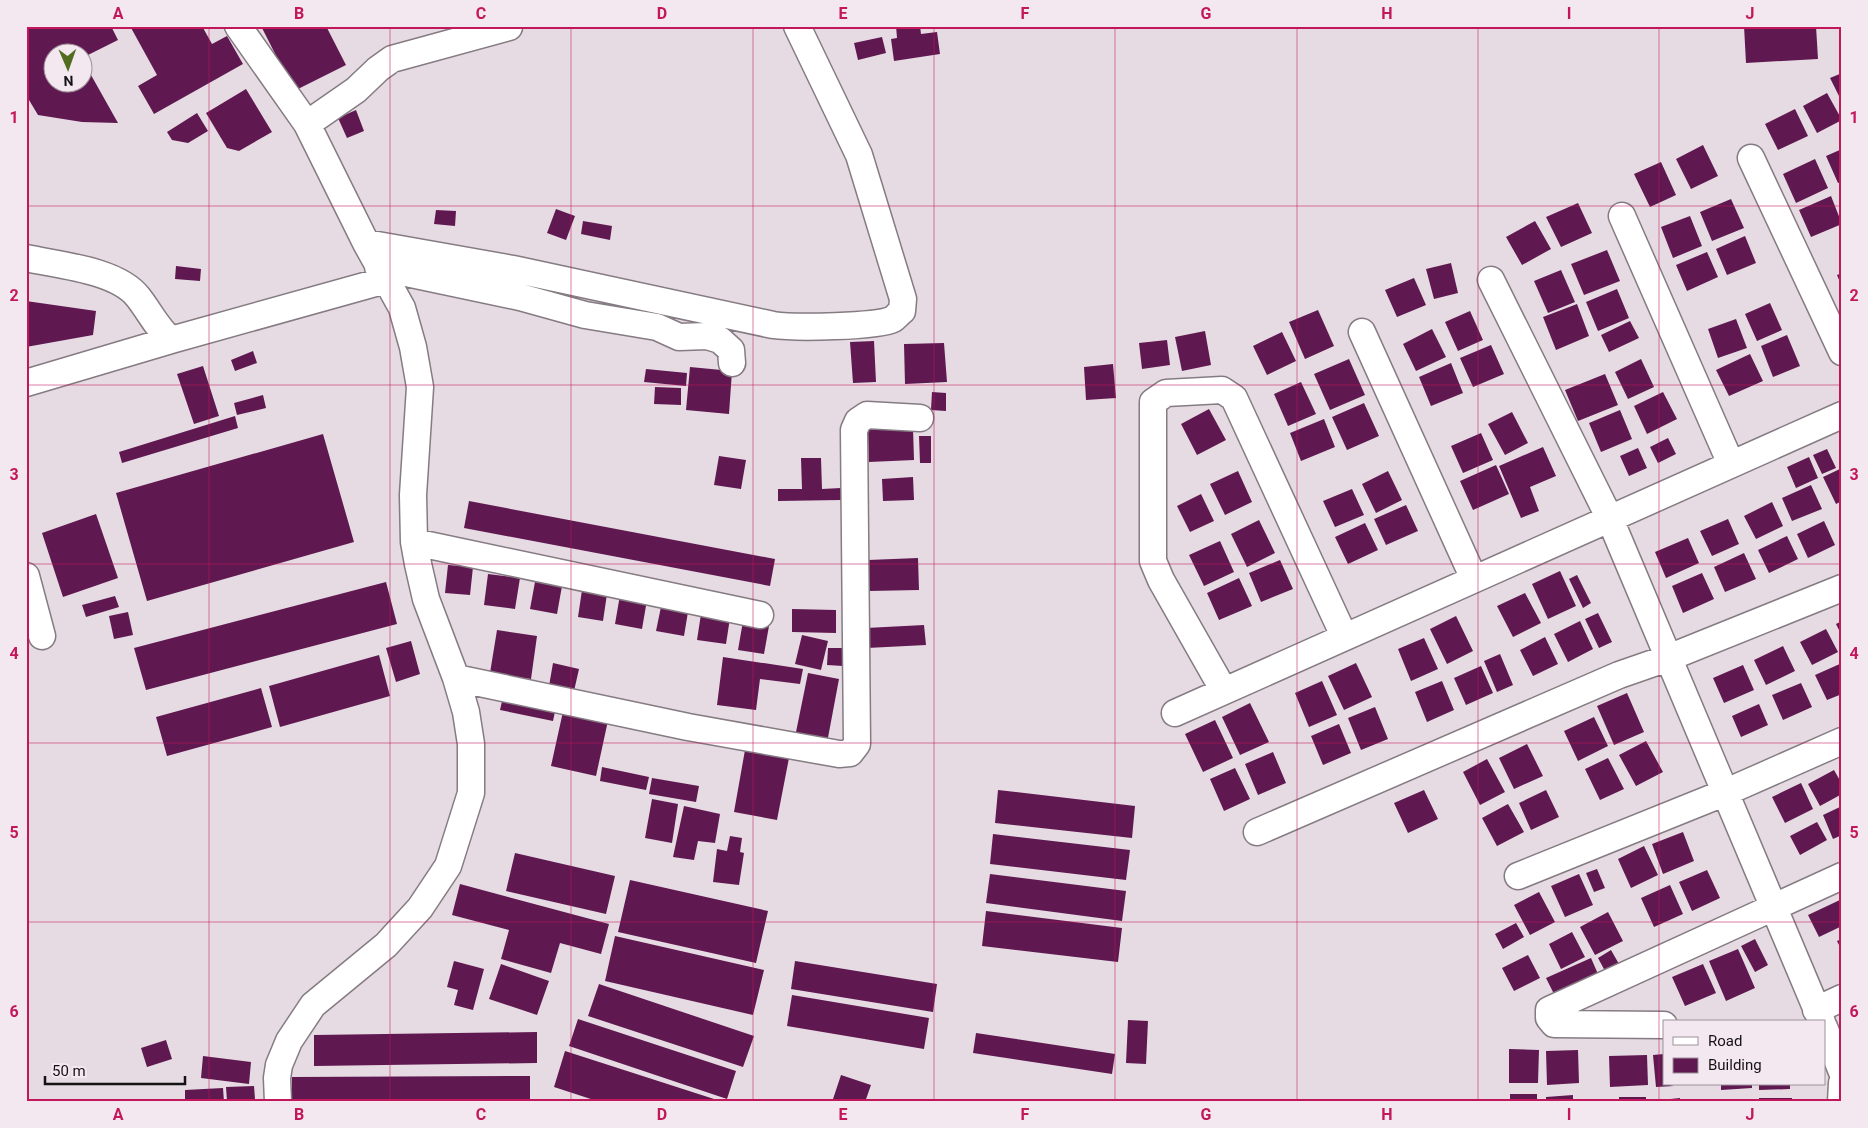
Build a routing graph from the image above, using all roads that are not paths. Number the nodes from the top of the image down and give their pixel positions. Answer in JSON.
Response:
{"nodes":[{"id":1,"x":238,"y":26,"type":"edge"},
{"id":2,"x":797,"y":26,"type":"edge"},
{"id":3,"x":509,"y":27,"type":"edge"},
{"id":4,"x":307,"y":124,"type":"junction"},
{"id":5,"x":1751,"y":158,"type":"dead end"},
{"id":6,"x":1622,"y":216,"type":"dead end"},
{"id":7,"x":366,"y":243,"type":"junction"},
{"id":8,"x":26,"y":258,"type":"edge"},
{"id":9,"x":382,"y":274,"type":"junction"},
{"id":10,"x":1491,"y":280,"type":"dead end"},
{"id":11,"x":1362,"y":332,"type":"dead end"},
{"id":12,"x":171,"y":340,"type":"junction"},
{"id":13,"x":1842,"y":352,"type":"edge"},
{"id":14,"x":732,"y":363,"type":"dead end"},
{"id":15,"x":26,"y":383,"type":"edge"},
{"id":16,"x":1842,"y":415,"type":"edge"},
{"id":17,"x":920,"y":418,"type":"dead end"},
{"id":18,"x":1731,"y":464,"type":"junction"},
{"id":19,"x":1610,"y":519,"type":"junction"},
{"id":20,"x":414,"y":542,"type":"junction"},
{"id":21,"x":26,"y":576,"type":"edge"},
{"id":22,"x":1474,"y":579,"type":"junction"},
{"id":23,"x":1842,"y":588,"type":"edge"},
{"id":24,"x":760,"y":615,"type":"dead end"},
{"id":25,"x":42,"y":636,"type":"dead end"},
{"id":26,"x":1344,"y":636,"type":"junction"},
{"id":27,"x":1668,"y":658,"type":"junction"},
{"id":28,"x":456,"y":678,"type":"junction"},
{"id":29,"x":1224,"y":691,"type":"junction"},
{"id":30,"x":1175,"y":713,"type":"dead end"},
{"id":31,"x":1842,"y":741,"type":"edge"},
{"id":32,"x":1724,"y":793,"type":"junction"},
{"id":33,"x":1257,"y":832,"type":"dead end"},
{"id":34,"x":1518,"y":876,"type":"dead end"},
{"id":35,"x":1842,"y":876,"type":"edge"},
{"id":36,"x":1775,"y":907,"type":"junction"},
{"id":37,"x":1842,"y":998,"type":"edge"},
{"id":38,"x":1821,"y":1019,"type":"edge"},
{"id":39,"x":1663,"y":1025,"type":"edge"},
{"id":40,"x":1826,"y":1032,"type":"edge"},
{"id":41,"x":1842,"y":1072,"type":"edge"},
{"id":42,"x":1842,"y":1082,"type":"edge"},
{"id":43,"x":278,"y":1102,"type":"edge"},
{"id":44,"x":1841,"y":1102,"type":"edge"}],
"edges":[{"from":1,"to":4,"type":"street"},
{"from":2,"to":7,"type":"street"},
{"from":3,"to":4,"type":"street"},
{"from":4,"to":7,"type":"street"},
{"from":5,"to":13,"type":"street"},
{"from":6,"to":18,"type":"street"},
{"from":7,"to":9,"type":"street"},
{"from":8,"to":12,"type":"street"},
{"from":9,"to":12,"type":"street"},
{"from":9,"to":14,"type":"street"},
{"from":9,"to":20,"type":"street"},
{"from":10,"to":19,"type":"street"},
{"from":11,"to":22,"type":"street"},
{"from":12,"to":15,"type":"street"},
{"from":16,"to":18,"type":"street"},
{"from":17,"to":28,"type":"street"},
{"from":18,"to":19,"type":"street"},
{"from":19,"to":22,"type":"street"},
{"from":19,"to":27,"type":"street"},
{"from":20,"to":24,"type":"street"},
{"from":20,"to":28,"type":"street"},
{"from":21,"to":25,"type":"street"},
{"from":22,"to":26,"type":"street"},
{"from":23,"to":27,"type":"street"},
{"from":26,"to":29,"type":"street"},
{"from":26,"to":29,"type":"street"},
{"from":27,"to":32,"type":"street"},
{"from":27,"to":33,"type":"street"},
{"from":28,"to":43,"type":"street"},
{"from":29,"to":30,"type":"street"},
{"from":31,"to":32,"type":"street"},
{"from":32,"to":34,"type":"street"},
{"from":32,"to":36,"type":"street"},
{"from":35,"to":36,"type":"street"},
{"from":36,"to":38,"type":"street"},
{"from":36,"to":39,"type":"street"},
{"from":37,"to":38,"type":"street"},
{"from":40,"to":41,"type":"street"},
{"from":42,"to":44,"type":"street"}]}
